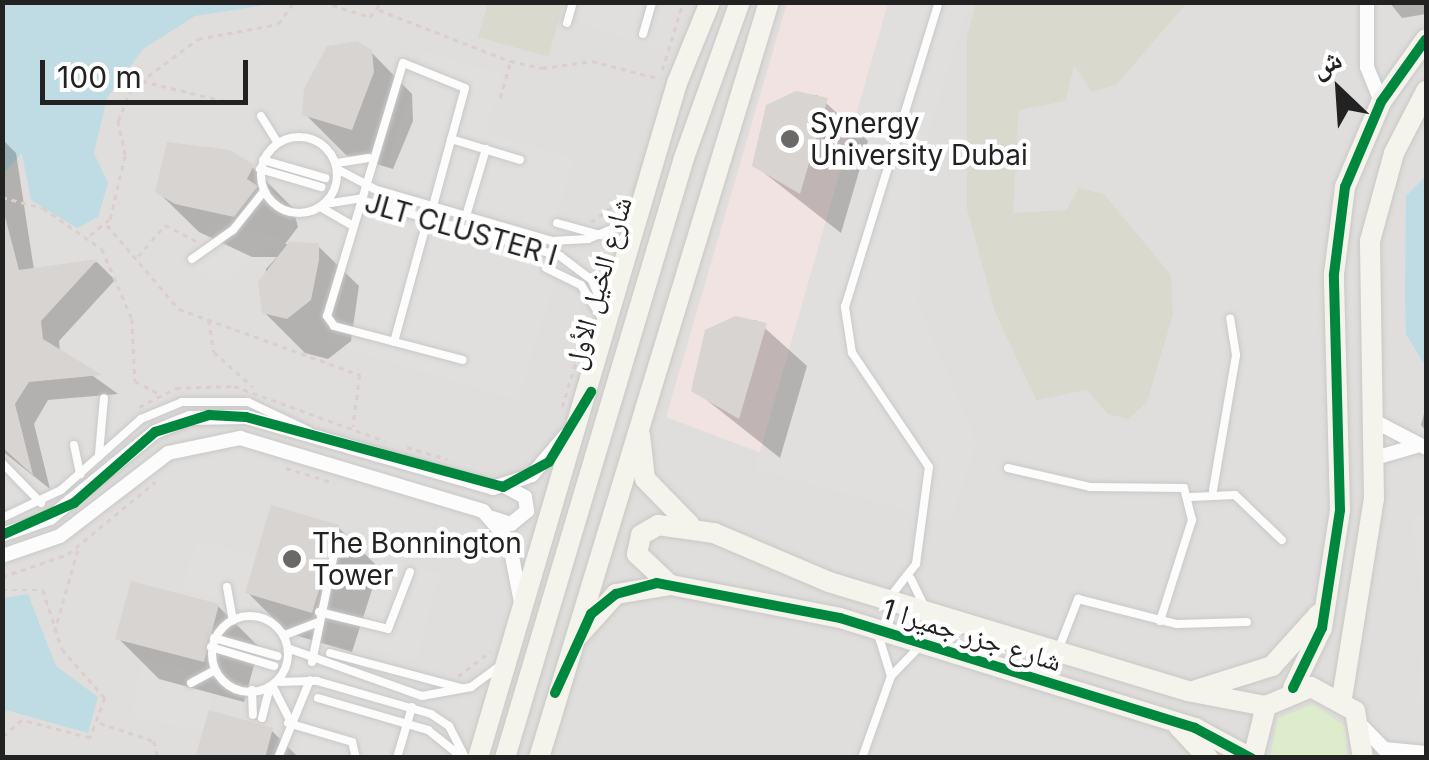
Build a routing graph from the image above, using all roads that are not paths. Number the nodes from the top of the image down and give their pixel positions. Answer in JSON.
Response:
{"nodes":[{"id":1,"x":573,"y":2,"type":"edge"},
{"id":2,"x":652,"y":2,"type":"edge"},
{"id":3,"x":695,"y":2,"type":"edge"},
{"id":4,"x":710,"y":2,"type":"edge"},
{"id":5,"x":740,"y":2,"type":"edge"},
{"id":6,"x":769,"y":2,"type":"edge"},
{"id":7,"x":939,"y":2,"type":"edge"},
{"id":8,"x":1368,"y":2,"type":"edge"},
{"id":9,"x":567,"y":23,"type":"dead end"},
{"id":10,"x":643,"y":34,"type":"dead end"},
{"id":11,"x":1426,"y":39,"type":"edge"},
{"id":12,"x":688,"y":50,"type":"junction"},
{"id":13,"x":1426,"y":91,"type":"edge"},
{"id":14,"x":1381,"y":102,"type":"junction"},
{"id":15,"x":261,"y":116,"type":"dead end"},
{"id":16,"x":451,"y":139,"type":"junction"},
{"id":17,"x":278,"y":143,"type":"junction"},
{"id":18,"x":486,"y":150,"type":"junction"},
{"id":19,"x":369,"y":158,"type":"junction"},
{"id":20,"x":520,"y":160,"type":"dead end"},
{"id":21,"x":262,"y":164,"type":"junction"},
{"id":22,"x":338,"y":166,"type":"junction"},
{"id":23,"x":323,"y":183,"type":"dead end"},
{"id":24,"x":362,"y":184,"type":"junction"},
{"id":25,"x":264,"y":191,"type":"junction"},
{"id":26,"x":358,"y":199,"type":"junction"},
{"id":27,"x":321,"y":206,"type":"junction"},
{"id":28,"x":433,"y":206,"type":"junction"},
{"id":29,"x":466,"y":216,"type":"junction"},
{"id":30,"x":640,"y":217,"type":"junction"},
{"id":31,"x":428,"y":218,"type":"junction"},
{"id":32,"x":556,"y":224,"type":"dead end"},
{"id":33,"x":352,"y":226,"type":"junction"},
{"id":34,"x":600,"y":235,"type":"junction"},
{"id":35,"x":192,"y":260,"type":"dead end"},
{"id":36,"x":546,"y":268,"type":"dead end"},
{"id":37,"x":1334,"y":307,"type":"junction"},
{"id":38,"x":1230,"y":318,"type":"dead end"},
{"id":39,"x":605,"y":329,"type":"junction"},
{"id":40,"x":1368,"y":332,"type":"junction"},
{"id":41,"x":394,"y":342,"type":"junction"},
{"id":42,"x":463,"y":360,"type":"dead end"},
{"id":43,"x":647,"y":380,"type":"junction"},
{"id":44,"x":591,"y":392,"type":"junction"},
{"id":45,"x":104,"y":398,"type":"dead end"},
{"id":46,"x":1374,"y":421,"type":"junction"},
{"id":47,"x":316,"y":438,"type":"junction"},
{"id":48,"x":74,"y":445,"type":"dead end"},
{"id":49,"x":1424,"y":447,"type":"edge"},
{"id":50,"x":99,"y":454,"type":"junction"},
{"id":51,"x":1375,"y":458,"type":"junction"},
{"id":52,"x":4,"y":466,"type":"edge"},
{"id":53,"x":1008,"y":468,"type":"dead end"},
{"id":54,"x":80,"y":476,"type":"junction"},
{"id":55,"x":2,"y":478,"type":"edge"},
{"id":56,"x":503,"y":487,"type":"junction"},
{"id":57,"x":1212,"y":490,"type":"junction"},
{"id":58,"x":1191,"y":496,"type":"junction"},
{"id":59,"x":41,"y":503,"type":"junction"},
{"id":60,"x":492,"y":517,"type":"junction"},
{"id":61,"x":2,"y":518,"type":"edge"},
{"id":62,"x":696,"y":529,"type":"junction"},
{"id":63,"x":2,"y":535,"type":"edge"},
{"id":64,"x":1282,"y":540,"type":"dead end"},
{"id":65,"x":335,"y":549,"type":"dead end"},
{"id":66,"x":2,"y":556,"type":"edge"},
{"id":67,"x":410,"y":572,"type":"dead end"},
{"id":68,"x":911,"y":579,"type":"junction"},
{"id":69,"x":671,"y":585,"type":"junction"},
{"id":70,"x":228,"y":587,"type":"dead end"},
{"id":71,"x":1330,"y":595,"type":"junction"},
{"id":72,"x":886,"y":600,"type":"junction"},
{"id":73,"x":319,"y":612,"type":"junction"},
{"id":74,"x":928,"y":612,"type":"junction"},
{"id":75,"x":522,"y":616,"type":"junction"},
{"id":76,"x":233,"y":620,"type":"junction"},
{"id":77,"x":1160,"y":622,"type":"junction"},
{"id":78,"x":1247,"y":622,"type":"dead end"},
{"id":79,"x":316,"y":623,"type":"junction"},
{"id":80,"x":872,"y":628,"type":"junction"},
{"id":81,"x":284,"y":635,"type":"junction"},
{"id":82,"x":213,"y":643,"type":"junction"},
{"id":83,"x":924,"y":644,"type":"junction"},
{"id":84,"x":290,"y":649,"type":"junction"},
{"id":85,"x":359,"y":650,"type":"dead end"},
{"id":86,"x":501,"y":650,"type":"junction"},
{"id":87,"x":1058,"y":652,"type":"junction"},
{"id":88,"x":330,"y":653,"type":"dead end"},
{"id":89,"x":356,"y":660,"type":"junction"},
{"id":90,"x":393,"y":660,"type":"dead end"},
{"id":91,"x":276,"y":661,"type":"dead end"},
{"id":92,"x":312,"y":662,"type":"junction"},
{"id":93,"x":214,"y":670,"type":"junction"},
{"id":94,"x":390,"y":670,"type":"junction"},
{"id":95,"x":891,"y":676,"type":"junction"},
{"id":96,"x":310,"y":680,"type":"junction"},
{"id":97,"x":190,"y":683,"type":"dead end"},
{"id":98,"x":272,"y":685,"type":"junction"},
{"id":99,"x":470,"y":687,"type":"junction"},
{"id":100,"x":1293,"y":688,"type":"junction"},
{"id":101,"x":252,"y":690,"type":"junction"},
{"id":102,"x":1186,"y":691,"type":"junction"},
{"id":103,"x":555,"y":693,"type":"junction"},
{"id":104,"x":318,"y":698,"type":"dead end"},
{"id":105,"x":1342,"y":698,"type":"junction"},
{"id":106,"x":1266,"y":706,"type":"junction"},
{"id":107,"x":412,"y":707,"type":"junction"},
{"id":108,"x":288,"y":720,"type":"junction"},
{"id":109,"x":1174,"y":722,"type":"junction"},
{"id":110,"x":408,"y":723,"type":"junction"},
{"id":111,"x":1363,"y":727,"type":"junction"},
{"id":112,"x":1426,"y":739,"type":"edge"},
{"id":113,"x":1420,"y":753,"type":"edge"},
{"id":114,"x":278,"y":758,"type":"edge"},
{"id":115,"x":356,"y":758,"type":"edge"},
{"id":116,"x":397,"y":758,"type":"edge"},
{"id":117,"x":464,"y":758,"type":"edge"},
{"id":118,"x":478,"y":758,"type":"edge"},
{"id":119,"x":505,"y":758,"type":"edge"},
{"id":120,"x":539,"y":758,"type":"edge"},
{"id":121,"x":862,"y":758,"type":"edge"},
{"id":122,"x":1208,"y":758,"type":"edge"},
{"id":123,"x":1252,"y":758,"type":"edge"},
{"id":124,"x":1363,"y":758,"type":"edge"}],
"edges":[{"from":1,"to":9,"type":"lane"},
{"from":2,"to":10,"type":"lane"},
{"from":3,"to":12,"type":"street"},
{"from":4,"to":12,"type":"street","name":"شارع الخيل الأول"},
{"from":5,"to":119,"type":"street","name":"شارع الخيل الأول"},
{"from":6,"to":43,"type":"street"},
{"from":7,"to":68,"type":"lane"},
{"from":8,"to":14,"type":"street"},
{"from":11,"to":14,"type":"street"},
{"from":12,"to":30,"type":"street","name":"شارع الخيل الأول"},
{"from":13,"to":40,"type":"street"},
{"from":14,"to":37,"type":"street"},
{"from":15,"to":17,"type":"lane"},
{"from":16,"to":18,"type":"lane"},
{"from":16,"to":19,"type":"lane"},
{"from":16,"to":28,"type":"lane"},
{"from":17,"to":21,"type":"lane"},
{"from":17,"to":22,"type":"lane","name":"JLT CLUSTER I"},
{"from":18,"to":20,"type":"lane"},
{"from":18,"to":29,"type":"lane"},
{"from":19,"to":22,"type":"lane"},
{"from":19,"to":24,"type":"lane"},
{"from":21,"to":23,"type":"lane"},
{"from":21,"to":25,"type":"lane"},
{"from":22,"to":24,"type":"lane","name":"JLT CLUSTER I"},
{"from":22,"to":27,"type":"lane","name":"JLT CLUSTER I"},
{"from":24,"to":26,"type":"lane"},
{"from":24,"to":28,"type":"lane","name":"JLT CLUSTER I"},
{"from":25,"to":27,"type":"lane","name":"JLT CLUSTER I"},
{"from":25,"to":35,"type":"lane"},
{"from":26,"to":27,"type":"lane","name":"JLT CLUSTER I"},
{"from":26,"to":31,"type":"lane","name":"JLT CLUSTER I"},
{"from":26,"to":33,"type":"lane"},
{"from":27,"to":33,"type":"lane"},
{"from":28,"to":29,"type":"lane","name":"JLT CLUSTER I"},
{"from":29,"to":34,"type":"lane","name":"JLT CLUSTER I"},
{"from":30,"to":34,"type":"lane","name":"JLT CLUSTER I"},
{"from":30,"to":39,"type":"street","name":"شارع الخيل الأول"},
{"from":31,"to":39,"type":"lane","name":"JLT CLUSTER I"},
{"from":31,"to":41,"type":"lane"},
{"from":32,"to":34,"type":"lane"},
{"from":33,"to":41,"type":"lane"},
{"from":36,"to":39,"type":"lane"},
{"from":37,"to":40,"type":"street"},
{"from":37,"to":71,"type":"street"},
{"from":38,"to":57,"type":"lane"},
{"from":39,"to":44,"type":"street","name":"شارع الخيل الأول"},
{"from":40,"to":46,"type":"street"},
{"from":41,"to":42,"type":"lane"},
{"from":43,"to":62,"type":"street"},
{"from":43,"to":103,"type":"street"},
{"from":44,"to":56,"type":"street"},
{"from":44,"to":75,"type":"street","name":"شارع الخيل الأول"},
{"from":45,"to":50,"type":"lane"},
{"from":46,"to":49,"type":"street"},
{"from":46,"to":51,"type":"street"},
{"from":47,"to":50,"type":"lane"},
{"from":47,"to":56,"type":"street"},
{"from":47,"to":63,"type":"street"},
{"from":48,"to":54,"type":"lane"},
{"from":49,"to":51,"type":"street"},
{"from":50,"to":54,"type":"lane"},
{"from":51,"to":105,"type":"street"},
{"from":52,"to":55,"type":"lane"},
{"from":52,"to":59,"type":"lane"},
{"from":53,"to":58,"type":"lane"},
{"from":54,"to":59,"type":"lane"},
{"from":56,"to":60,"type":"street"},
{"from":57,"to":58,"type":"lane"},
{"from":57,"to":64,"type":"lane"},
{"from":58,"to":77,"type":"lane"},
{"from":59,"to":61,"type":"lane"},
{"from":60,"to":66,"type":"street"},
{"from":60,"to":75,"type":"street"},
{"from":62,"to":69,"type":"street"},
{"from":62,"to":72,"type":"street","name":"شارع جزر جميرا 1"},
{"from":65,"to":73,"type":"lane"},
{"from":67,"to":73,"type":"lane"},
{"from":68,"to":72,"type":"lane"},
{"from":68,"to":74,"type":"lane"},
{"from":69,"to":80,"type":"street","name":"شارع جزر جميرا 1"},
{"from":69,"to":103,"type":"street"},
{"from":70,"to":76,"type":"lane"},
{"from":71,"to":100,"type":"street"},
{"from":71,"to":102,"type":"street"},
{"from":72,"to":74,"type":"street","name":"شارع جزر جميرا 1"},
{"from":73,"to":79,"type":"lane"},
{"from":74,"to":87,"type":"street","name":"شارع جزر جميرا 1"},
{"from":75,"to":86,"type":"street","name":"شارع الخيل الأول"},
{"from":76,"to":81,"type":"lane"},
{"from":76,"to":82,"type":"lane"},
{"from":77,"to":78,"type":"lane"},
{"from":77,"to":87,"type":"lane"},
{"from":79,"to":81,"type":"lane"},
{"from":79,"to":92,"type":"lane"},
{"from":80,"to":83,"type":"street","name":"شارع جزر جميرا 1"},
{"from":80,"to":95,"type":"lane"},
{"from":81,"to":84,"type":"lane"},
{"from":82,"to":91,"type":"lane"},
{"from":82,"to":93,"type":"lane"},
{"from":83,"to":95,"type":"lane"},
{"from":83,"to":109,"type":"street","name":"شارع جزر جميرا 1"},
{"from":84,"to":92,"type":"lane"},
{"from":84,"to":98,"type":"lane"},
{"from":85,"to":89,"type":"lane"},
{"from":86,"to":99,"type":"lane"},
{"from":86,"to":118,"type":"street","name":"شارع الخيل الأول"},
{"from":87,"to":102,"type":"street","name":"شارع جزر جميرا 1"},
{"from":88,"to":89,"type":"lane"},
{"from":89,"to":94,"type":"lane"},
{"from":90,"to":94,"type":"lane"},
{"from":92,"to":99,"type":"lane"},
{"from":93,"to":97,"type":"lane"},
{"from":93,"to":101,"type":"lane"},
{"from":94,"to":99,"type":"lane"},
{"from":95,"to":121,"type":"lane"},
{"from":96,"to":98,"type":"lane"},
{"from":96,"to":107,"type":"lane"},
{"from":96,"to":108,"type":"lane"},
{"from":98,"to":101,"type":"lane"},
{"from":98,"to":101,"type":"lane"},
{"from":98,"to":108,"type":"lane"},
{"from":100,"to":105,"type":"street"},
{"from":100,"to":106,"type":"street"},
{"from":102,"to":106,"type":"street","name":"شارع جزر جميرا 1"},
{"from":103,"to":120,"type":"street"},
{"from":104,"to":110,"type":"lane"},
{"from":105,"to":111,"type":"street"},
{"from":106,"to":123,"type":"street"},
{"from":107,"to":110,"type":"lane"},
{"from":107,"to":117,"type":"lane"},
{"from":108,"to":114,"type":"lane"},
{"from":108,"to":115,"type":"lane"},
{"from":109,"to":122,"type":"street"},
{"from":109,"to":123,"type":"street","name":"شارع جزر جميرا 1"},
{"from":110,"to":116,"type":"lane"},
{"from":110,"to":117,"type":"lane"},
{"from":111,"to":113,"type":"street"},
{"from":111,"to":124,"type":"street"},
{"from":112,"to":113,"type":"lane"}]}
